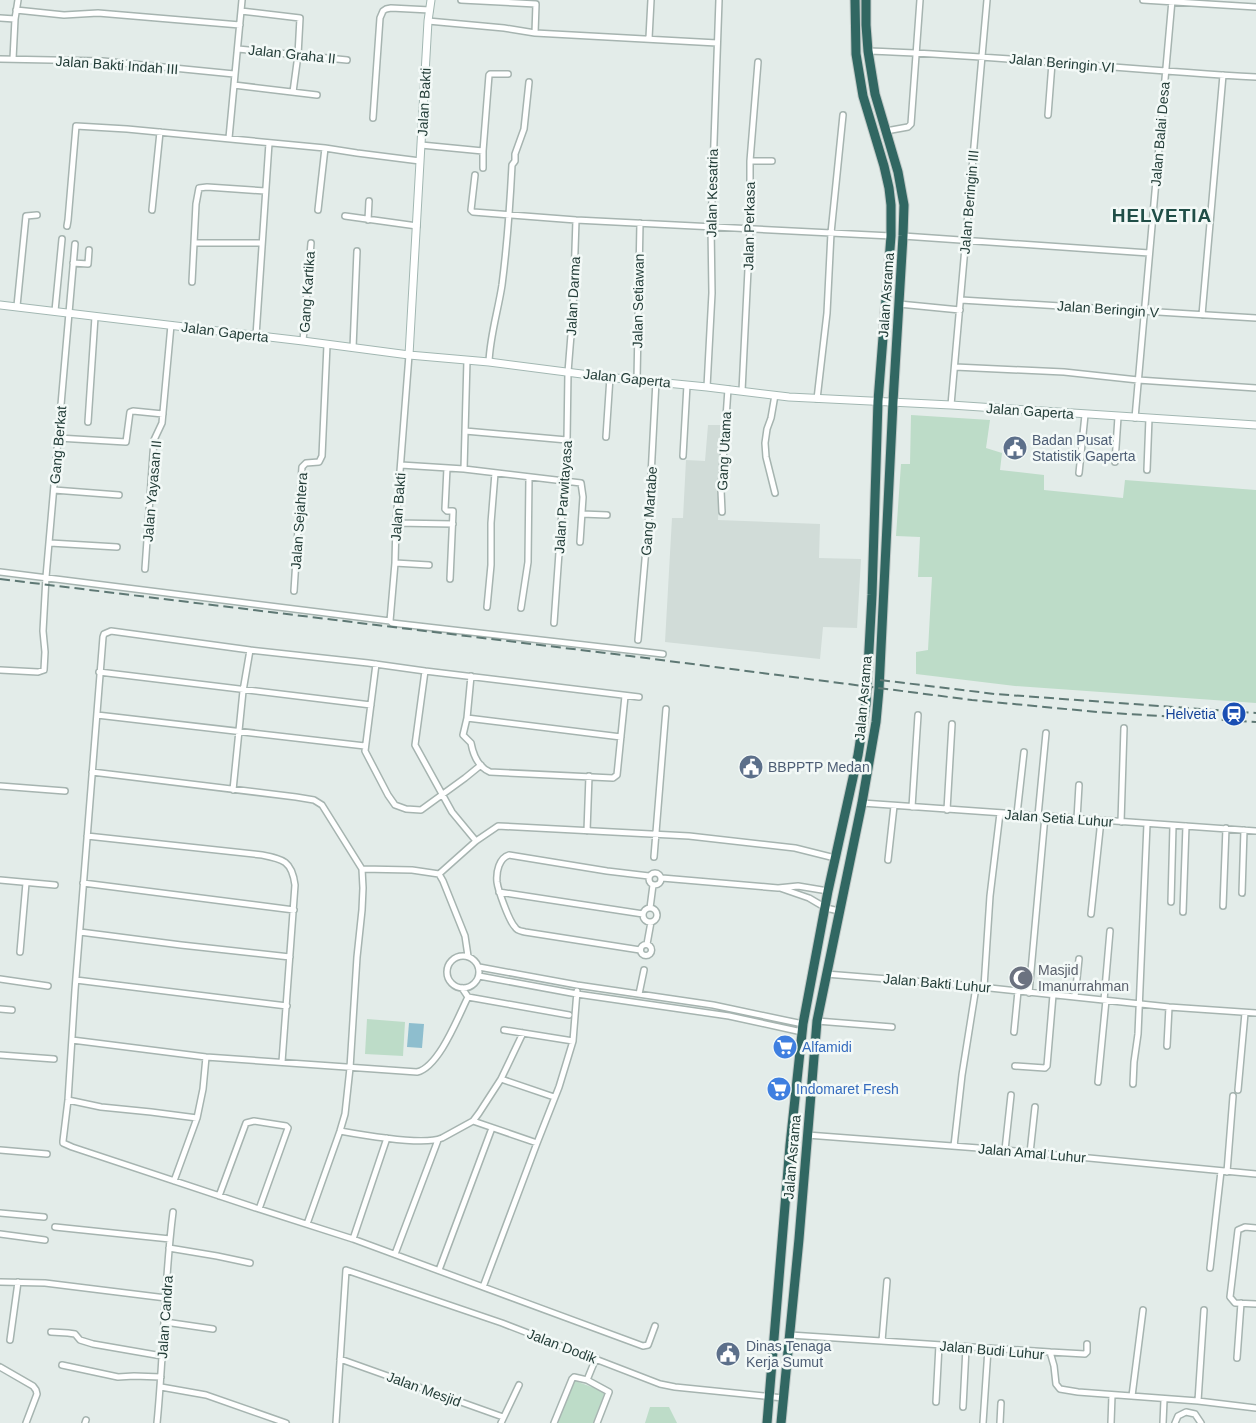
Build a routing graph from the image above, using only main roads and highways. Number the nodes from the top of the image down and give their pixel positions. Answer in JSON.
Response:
{"nodes":[{"id":1,"x":855,"y":0,"type":"edge"},
{"id":2,"x":866,"y":0,"type":"edge"},
{"id":3,"x":767,"y":1423,"type":"edge"},
{"id":4,"x":781,"y":1423,"type":"edge"}],
"edges":[{"from":1,"to":3,"type":"highway","name":"Jalan Asrama"},
{"from":2,"to":4,"type":"highway","name":"Jalan Asrama"}]}
